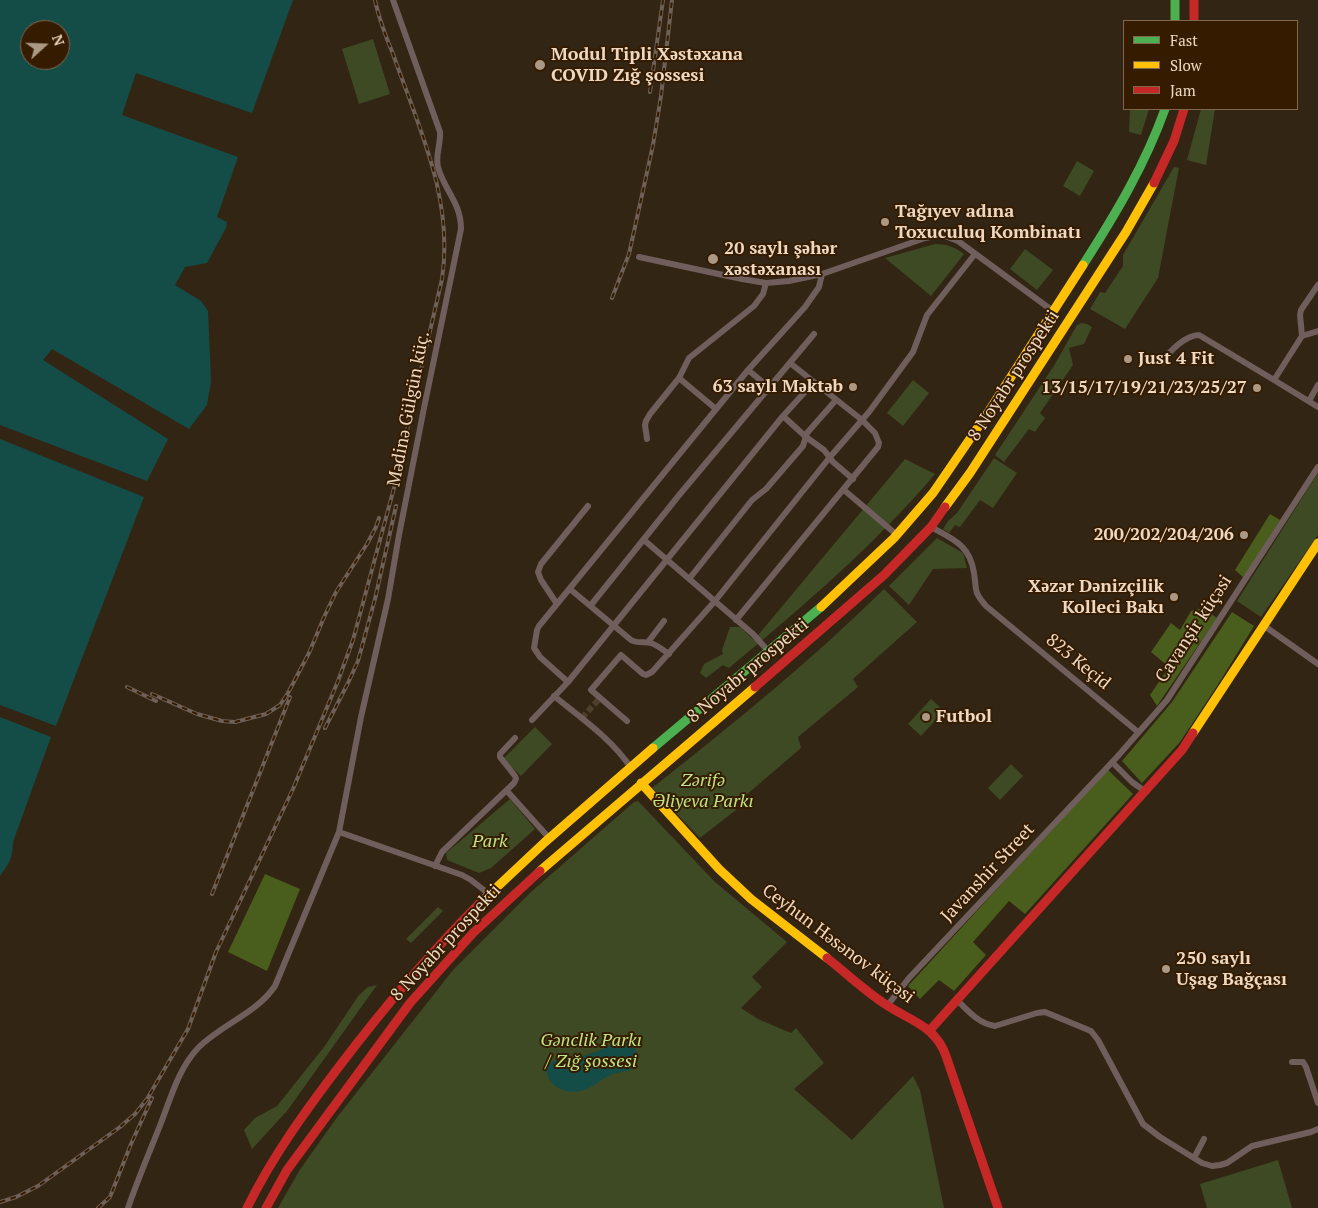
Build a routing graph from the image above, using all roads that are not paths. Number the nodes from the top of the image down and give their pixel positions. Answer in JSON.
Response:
{"nodes":[{"id":1,"x":393,"y":0,"type":"edge"},
{"id":2,"x":1175,"y":0,"type":"edge"},
{"id":3,"x":1194,"y":0,"type":"edge"},
{"id":4,"x":1175,"y":20,"type":"edge"},
{"id":5,"x":1194,"y":20,"type":"edge"},
{"id":6,"x":1165,"y":110,"type":"edge"},
{"id":7,"x":1184,"y":110,"type":"edge"},
{"id":8,"x":975,"y":254,"type":"junction"},
{"id":9,"x":639,"y":257,"type":"dead end"},
{"id":10,"x":822,"y":274,"type":"junction"},
{"id":11,"x":766,"y":283,"type":"junction"},
{"id":12,"x":1318,"y":285,"type":"edge"},
{"id":13,"x":1053,"y":311,"type":"junction"},
{"id":14,"x":1318,"y":331,"type":"edge"},
{"id":15,"x":814,"y":334,"type":"dead end"},
{"id":16,"x":1302,"y":336,"type":"junction"},
{"id":17,"x":1163,"y":362,"type":"dead end"},
{"id":18,"x":790,"y":363,"type":"junction"},
{"id":19,"x":748,"y":370,"type":"junction"},
{"id":20,"x":679,"y":378,"type":"junction"},
{"id":21,"x":1274,"y":380,"type":"junction"},
{"id":22,"x":813,"y":383,"type":"junction"},
{"id":23,"x":1318,"y":385,"type":"edge"},
{"id":24,"x":770,"y":388,"type":"junction"},
{"id":25,"x":836,"y":400,"type":"junction"},
{"id":26,"x":1308,"y":401,"type":"junction"},
{"id":27,"x":1318,"y":407,"type":"edge"},
{"id":28,"x":716,"y":409,"type":"junction"},
{"id":29,"x":784,"y":416,"type":"junction"},
{"id":30,"x":862,"y":420,"type":"junction"},
{"id":31,"x":806,"y":437,"type":"junction"},
{"id":32,"x":647,"y":439,"type":"dead end"},
{"id":33,"x":830,"y":457,"type":"junction"},
{"id":34,"x":1318,"y":467,"type":"edge"},
{"id":35,"x":853,"y":479,"type":"junction"},
{"id":36,"x":844,"y":490,"type":"junction"},
{"id":37,"x":588,"y":506,"type":"dead end"},
{"id":38,"x":930,"y":527,"type":"junction"},
{"id":39,"x":897,"y":535,"type":"junction"},
{"id":40,"x":644,"y":540,"type":"junction"},
{"id":41,"x":1318,"y":543,"type":"edge"},
{"id":42,"x":666,"y":559,"type":"junction"},
{"id":43,"x":689,"y":579,"type":"junction"},
{"id":44,"x":570,"y":589,"type":"junction"},
{"id":45,"x":714,"y":601,"type":"junction"},
{"id":46,"x":557,"y":604,"type":"junction"},
{"id":47,"x":590,"y":605,"type":"junction"},
{"id":48,"x":736,"y":620,"type":"junction"},
{"id":49,"x":664,"y":622,"type":"dead end"},
{"id":50,"x":613,"y":625,"type":"junction"},
{"id":51,"x":1264,"y":625,"type":"junction"},
{"id":52,"x":648,"y":642,"type":"junction"},
{"id":53,"x":769,"y":652,"type":"junction"},
{"id":54,"x":669,"y":654,"type":"junction"},
{"id":55,"x":1318,"y":664,"type":"edge"},
{"id":56,"x":568,"y":682,"type":"junction"},
{"id":57,"x":554,"y":696,"type":"junction"},
{"id":58,"x":532,"y":720,"type":"dead end"},
{"id":59,"x":627,"y":721,"type":"dead end"},
{"id":60,"x":1138,"y":732,"type":"junction"},
{"id":61,"x":515,"y":738,"type":"dead end"},
{"id":62,"x":1112,"y":762,"type":"junction"},
{"id":63,"x":631,"y":768,"type":"junction"},
{"id":64,"x":641,"y":783,"type":"junction"},
{"id":65,"x":507,"y":791,"type":"junction"},
{"id":66,"x":1146,"y":792,"type":"junction"},
{"id":67,"x":339,"y":832,"type":"junction"},
{"id":68,"x":550,"y":839,"type":"junction"},
{"id":69,"x":435,"y":866,"type":"junction"},
{"id":70,"x":489,"y":894,"type":"junction"},
{"id":71,"x":957,"y":1000,"type":"junction"},
{"id":72,"x":887,"y":1006,"type":"junction"},
{"id":73,"x":930,"y":1030,"type":"junction"},
{"id":74,"x":1292,"y":1062,"type":"dead end"},
{"id":75,"x":1318,"y":1103,"type":"edge"},
{"id":76,"x":1318,"y":1129,"type":"edge"},
{"id":77,"x":1204,"y":1139,"type":"dead end"},
{"id":78,"x":1194,"y":1158,"type":"junction"},
{"id":79,"x":128,"y":1208,"type":"edge"},
{"id":80,"x":247,"y":1208,"type":"edge"},
{"id":81,"x":266,"y":1208,"type":"edge"},
{"id":82,"x":998,"y":1208,"type":"edge"}],
"edges":[{"from":1,"to":67,"type":"street","name":"Mədinə Gülgün küç."},
{"from":2,"to":4,"type":"main road"},
{"from":3,"to":5,"type":"main road"},
{"from":6,"to":13,"type":"main road","name":"8 Noyabr prospekti"},
{"from":7,"to":38,"type":"main road","name":"8 Noyabr prospekti"},
{"from":8,"to":10,"type":"street"},
{"from":8,"to":13,"type":"street"},
{"from":8,"to":30,"type":"street"},
{"from":9,"to":11,"type":"street"},
{"from":10,"to":11,"type":"street"},
{"from":10,"to":19,"type":"street"},
{"from":11,"to":20,"type":"street"},
{"from":12,"to":16,"type":"street"},
{"from":13,"to":39,"type":"main road","name":"8 Noyabr prospekti"},
{"from":14,"to":16,"type":"street"},
{"from":15,"to":18,"type":"street"},
{"from":16,"to":21,"type":"street"},
{"from":17,"to":21,"type":"street"},
{"from":18,"to":22,"type":"street"},
{"from":18,"to":24,"type":"street"},
{"from":19,"to":24,"type":"street"},
{"from":19,"to":28,"type":"street"},
{"from":20,"to":28,"type":"street"},
{"from":20,"to":32,"type":"street"},
{"from":21,"to":26,"type":"street"},
{"from":22,"to":25,"type":"street"},
{"from":22,"to":29,"type":"street"},
{"from":23,"to":26,"type":"street"},
{"from":24,"to":40,"type":"street"},
{"from":25,"to":30,"type":"street"},
{"from":25,"to":31,"type":"street"},
{"from":26,"to":27,"type":"street"},
{"from":28,"to":44,"type":"street"},
{"from":29,"to":31,"type":"street"},
{"from":29,"to":42,"type":"street"},
{"from":30,"to":33,"type":"street"},
{"from":30,"to":35,"type":"street"},
{"from":31,"to":33,"type":"street"},
{"from":31,"to":43,"type":"street"},
{"from":33,"to":35,"type":"street"},
{"from":33,"to":45,"type":"street"},
{"from":34,"to":60,"type":"street","name":"Cavanşir küçəsi"},
{"from":35,"to":36,"type":"street"},
{"from":36,"to":39,"type":"street"},
{"from":36,"to":48,"type":"street"},
{"from":37,"to":46,"type":"street"},
{"from":38,"to":60,"type":"street","name":"823 Keçid"},
{"from":38,"to":64,"type":"main road","name":"8 Noyabr prospekti"},
{"from":39,"to":53,"type":"main road","name":"8 Noyabr prospekti"},
{"from":40,"to":42,"type":"street"},
{"from":40,"to":47,"type":"street"},
{"from":41,"to":51,"type":"main road"},
{"from":42,"to":43,"type":"street"},
{"from":42,"to":50,"type":"street"},
{"from":43,"to":45,"type":"street"},
{"from":44,"to":46,"type":"street"},
{"from":44,"to":47,"type":"street"},
{"from":45,"to":48,"type":"street"},
{"from":45,"to":54,"type":"street"},
{"from":46,"to":56,"type":"street"},
{"from":47,"to":50,"type":"street"},
{"from":48,"to":53,"type":"street"},
{"from":49,"to":52,"type":"street"},
{"from":50,"to":52,"type":"street"},
{"from":50,"to":56,"type":"street"},
{"from":51,"to":55,"type":"street"},
{"from":51,"to":66,"type":"main road"},
{"from":52,"to":54,"type":"street"},
{"from":53,"to":63,"type":"main road","name":"8 Noyabr prospekti"},
{"from":54,"to":59,"type":"street"},
{"from":56,"to":57,"type":"street"},
{"from":57,"to":58,"type":"street"},
{"from":57,"to":63,"type":"street"},
{"from":60,"to":62,"type":"street","name":"Cavanşir küçəsi"},
{"from":61,"to":65,"type":"street"},
{"from":62,"to":66,"type":"street"},
{"from":62,"to":72,"type":"street","name":"Javanshir Street"},
{"from":63,"to":64,"type":"main road","name":"Ceyhun Həsənov küçəsi"},
{"from":63,"to":68,"type":"main road","name":"8 Noyabr prospekti"},
{"from":64,"to":72,"type":"main road","name":"Ceyhun Həsənov küçəsi"},
{"from":64,"to":81,"type":"main road","name":"8 Noyabr prospekti"},
{"from":65,"to":68,"type":"street"},
{"from":65,"to":69,"type":"street"},
{"from":66,"to":71,"type":"main road"},
{"from":67,"to":69,"type":"street"},
{"from":67,"to":79,"type":"street","name":"Mədinə Gülgün küç."},
{"from":68,"to":70,"type":"main road","name":"8 Noyabr prospekti"},
{"from":69,"to":70,"type":"street"},
{"from":70,"to":80,"type":"main road","name":"8 Noyabr prospekti"},
{"from":71,"to":73,"type":"main road"},
{"from":71,"to":78,"type":"street"},
{"from":72,"to":73,"type":"main road","name":"Ceyhun Həsənov küçəsi"},
{"from":73,"to":82,"type":"main road","name":"Ceyhun Həsənov küçəsi"},
{"from":74,"to":75,"type":"street"},
{"from":76,"to":78,"type":"street"},
{"from":77,"to":78,"type":"street"}]}
